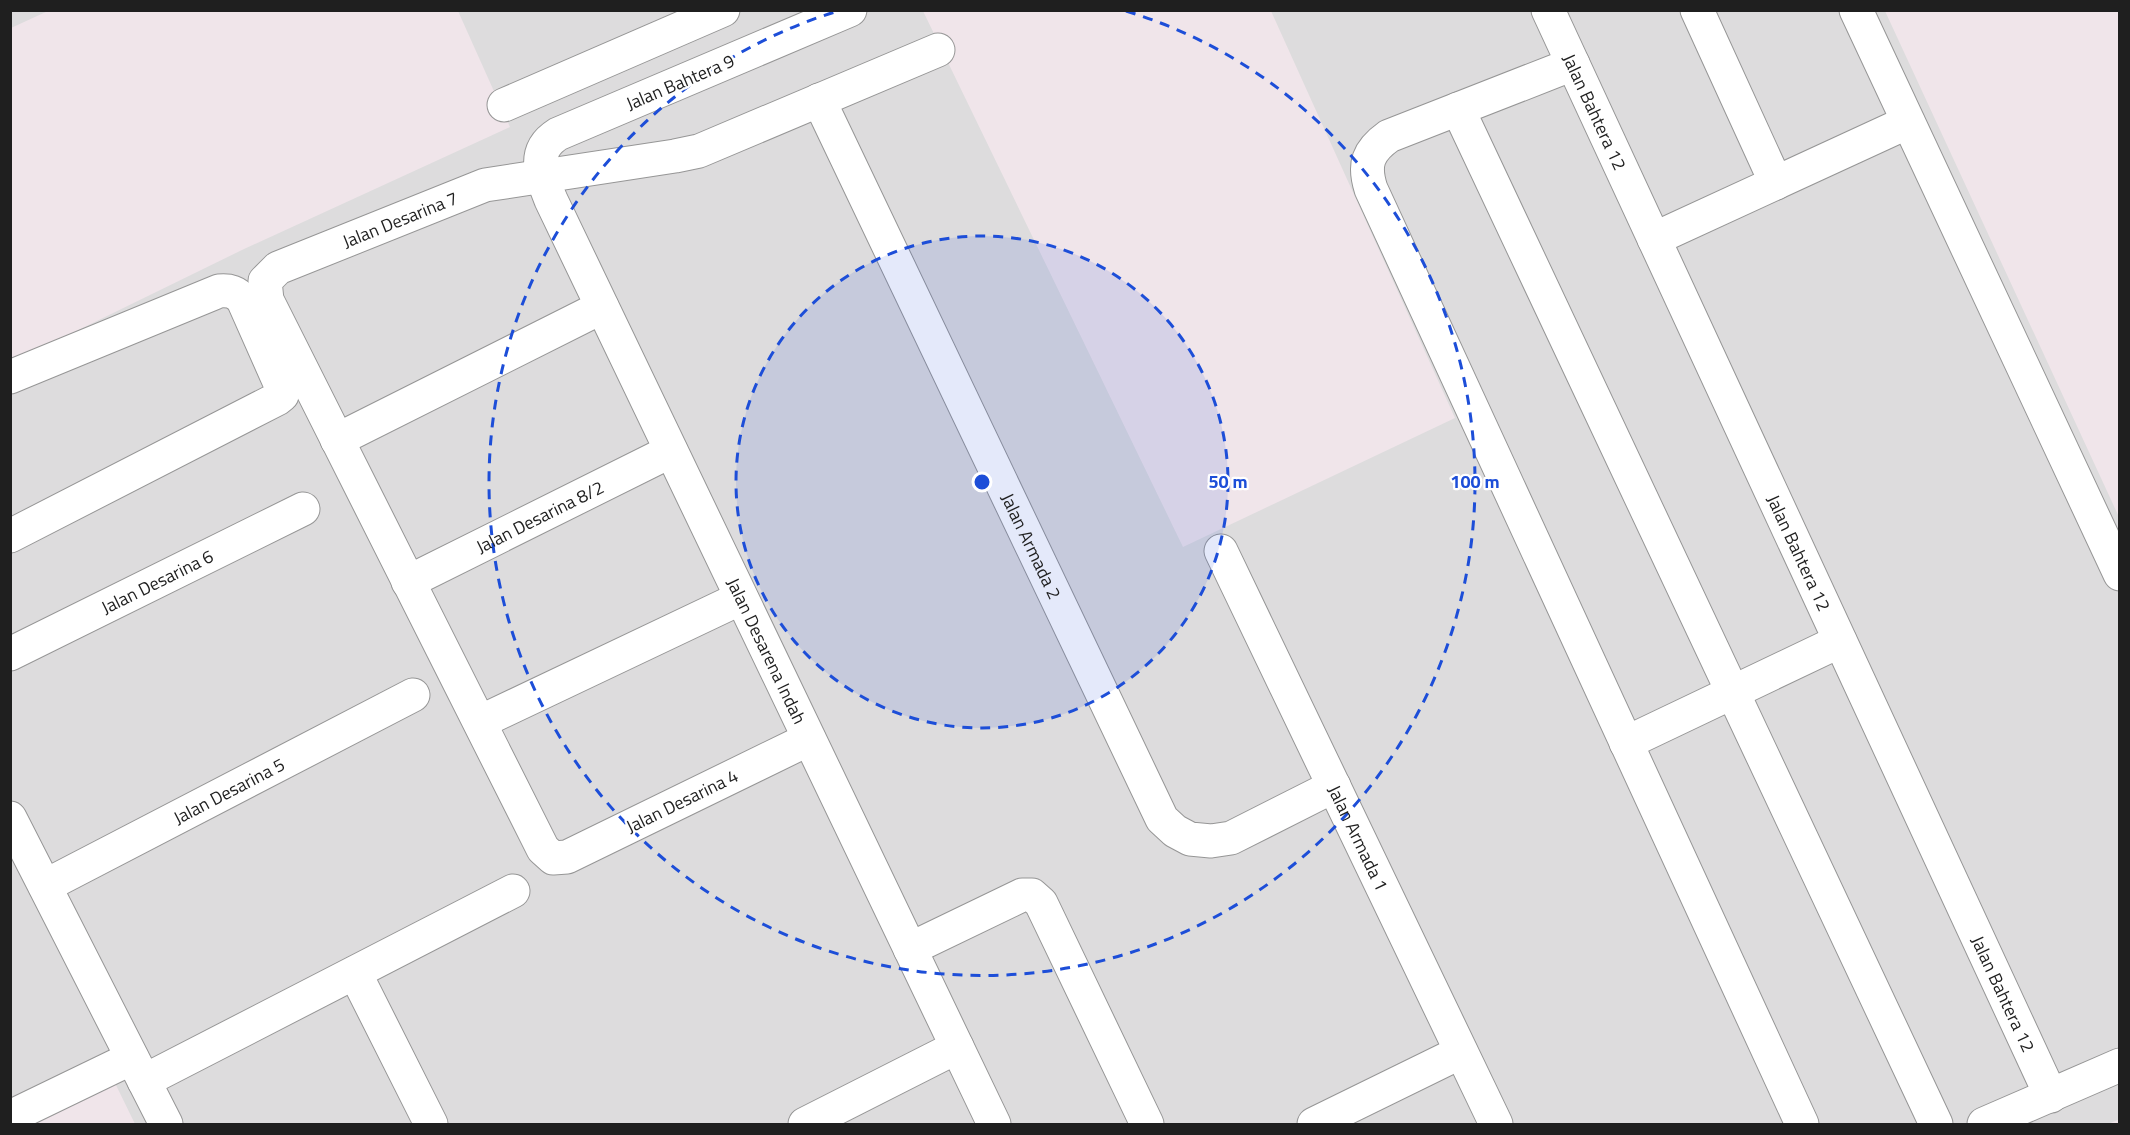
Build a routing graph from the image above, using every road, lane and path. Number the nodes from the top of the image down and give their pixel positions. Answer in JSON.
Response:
{"nodes":[{"id":1,"x":723,"y":10,"type":"edge"},
{"id":2,"x":850,"y":10,"type":"edge"},
{"id":3,"x":1548,"y":10,"type":"edge"},
{"id":4,"x":1697,"y":10,"type":"edge"},
{"id":5,"x":1856,"y":10,"type":"edge"},
{"id":6,"x":938,"y":50,"type":"dead end"},
{"id":7,"x":1573,"y":64,"type":"junction"},
{"id":8,"x":819,"y":100,"type":"junction"},
{"id":9,"x":504,"y":105,"type":"dead end"},
{"id":10,"x":1458,"y":109,"type":"junction"},
{"id":11,"x":1908,"y":122,"type":"junction"},
{"id":12,"x":543,"y":177,"type":"junction"},
{"id":13,"x":1776,"y":183,"type":"junction"},
{"id":14,"x":1654,"y":239,"type":"junction"},
{"id":15,"x":602,"y":307,"type":"junction"},
{"id":16,"x":10,"y":376,"type":"edge"},
{"id":17,"x":337,"y":440,"type":"junction"},
{"id":18,"x":671,"y":452,"type":"junction"},
{"id":19,"x":303,"y":509,"type":"dead end"},
{"id":20,"x":10,"y":536,"type":"edge"},
{"id":21,"x":1221,"y":550,"type":"dead end"},
{"id":22,"x":2120,"y":574,"type":"edge"},
{"id":23,"x":408,"y":582,"type":"junction"},
{"id":24,"x":741,"y":598,"type":"junction"},
{"id":25,"x":1840,"y":641,"type":"junction"},
{"id":26,"x":10,"y":654,"type":"edge"},
{"id":27,"x":1732,"y":692,"type":"junction"},
{"id":28,"x":413,"y":695,"type":"dead end"},
{"id":29,"x":480,"y":722,"type":"junction"},
{"id":30,"x":809,"y":739,"type":"junction"},
{"id":31,"x":1626,"y":743,"type":"junction"},
{"id":32,"x":1334,"y":786,"type":"junction"},
{"id":33,"x":10,"y":819,"type":"edge"},
{"id":34,"x":45,"y":886,"type":"junction"},
{"id":35,"x":513,"y":891,"type":"dead end"},
{"id":36,"x":910,"y":949,"type":"junction"},
{"id":37,"x":355,"y":973,"type":"junction"},
{"id":38,"x":957,"y":1047,"type":"junction"},
{"id":39,"x":1461,"y":1052,"type":"junction"},
{"id":40,"x":2120,"y":1065,"type":"edge"},
{"id":41,"x":138,"y":1070,"type":"junction"},
{"id":42,"x":2051,"y":1096,"type":"junction"},
{"id":43,"x":10,"y":1117,"type":"edge"},
{"id":44,"x":166,"y":1125,"type":"edge"},
{"id":45,"x":431,"y":1125,"type":"edge"},
{"id":46,"x":805,"y":1125,"type":"edge"},
{"id":47,"x":994,"y":1125,"type":"edge"},
{"id":48,"x":1147,"y":1125,"type":"edge"},
{"id":49,"x":1314,"y":1125,"type":"edge"},
{"id":50,"x":1496,"y":1125,"type":"edge"},
{"id":51,"x":1802,"y":1125,"type":"edge"},
{"id":52,"x":1935,"y":1125,"type":"edge"},
{"id":53,"x":1984,"y":1125,"type":"edge"}],
"edges":[{"from":1,"to":9,"type":"street"},
{"from":2,"to":12,"type":"street","name":"Jalan Bahtera 9"},
{"from":3,"to":7,"type":"street","name":"Jalan Bahtera 12"},
{"from":4,"to":13,"type":"street"},
{"from":5,"to":11,"type":"street"},
{"from":6,"to":8,"type":"street","name":"Jalan Desarina 7"},
{"from":7,"to":10,"type":"street"},
{"from":7,"to":14,"type":"street","name":"Jalan Bahtera 12"},
{"from":8,"to":12,"type":"street","name":"Jalan Desarina 7"},
{"from":8,"to":32,"type":"street","name":"Jalan Armada 2"},
{"from":10,"to":27,"type":"street"},
{"from":10,"to":31,"type":"street"},
{"from":11,"to":13,"type":"street"},
{"from":11,"to":22,"type":"street"},
{"from":12,"to":15,"type":"street","name":"Jalan Desarena Indah"},
{"from":12,"to":17,"type":"street","name":"Jalan Desarina 7"},
{"from":13,"to":14,"type":"street"},
{"from":14,"to":25,"type":"street","name":"Jalan Bahtera 12"},
{"from":15,"to":17,"type":"street"},
{"from":15,"to":18,"type":"street","name":"Jalan Desarena Indah"},
{"from":16,"to":20,"type":"street"},
{"from":17,"to":23,"type":"street"},
{"from":18,"to":23,"type":"street","name":"Jalan Desarina 8/2"},
{"from":18,"to":24,"type":"street","name":"Jalan Desarena Indah"},
{"from":19,"to":26,"type":"street","name":"Jalan Desarina 6"},
{"from":21,"to":32,"type":"street","name":"Jalan Armada 1"},
{"from":23,"to":29,"type":"street"},
{"from":24,"to":29,"type":"street"},
{"from":24,"to":30,"type":"street","name":"Jalan Desarena Indah"},
{"from":25,"to":27,"type":"street"},
{"from":25,"to":42,"type":"street","name":"Jalan Bahtera 12"},
{"from":27,"to":31,"type":"street"},
{"from":27,"to":52,"type":"street"},
{"from":28,"to":34,"type":"street","name":"Jalan Desarina 5"},
{"from":29,"to":30,"type":"street","name":"Jalan Desarina 4"},
{"from":30,"to":36,"type":"street","name":"Jalan Desarena Indah"},
{"from":31,"to":51,"type":"street"},
{"from":32,"to":39,"type":"street","name":"Jalan Armada 1"},
{"from":33,"to":34,"type":"street"},
{"from":34,"to":41,"type":"street"},
{"from":35,"to":37,"type":"street"},
{"from":36,"to":38,"type":"street","name":"Jalan Desarena Indah"},
{"from":36,"to":48,"type":"street"},
{"from":37,"to":41,"type":"street"},
{"from":37,"to":45,"type":"street"},
{"from":38,"to":46,"type":"street"},
{"from":38,"to":47,"type":"street","name":"Jalan Desarena Indah"},
{"from":39,"to":49,"type":"street"},
{"from":39,"to":50,"type":"street","name":"Jalan Armada 1"},
{"from":40,"to":42,"type":"street"},
{"from":41,"to":43,"type":"street"},
{"from":41,"to":44,"type":"street"},
{"from":42,"to":53,"type":"street"}]}
